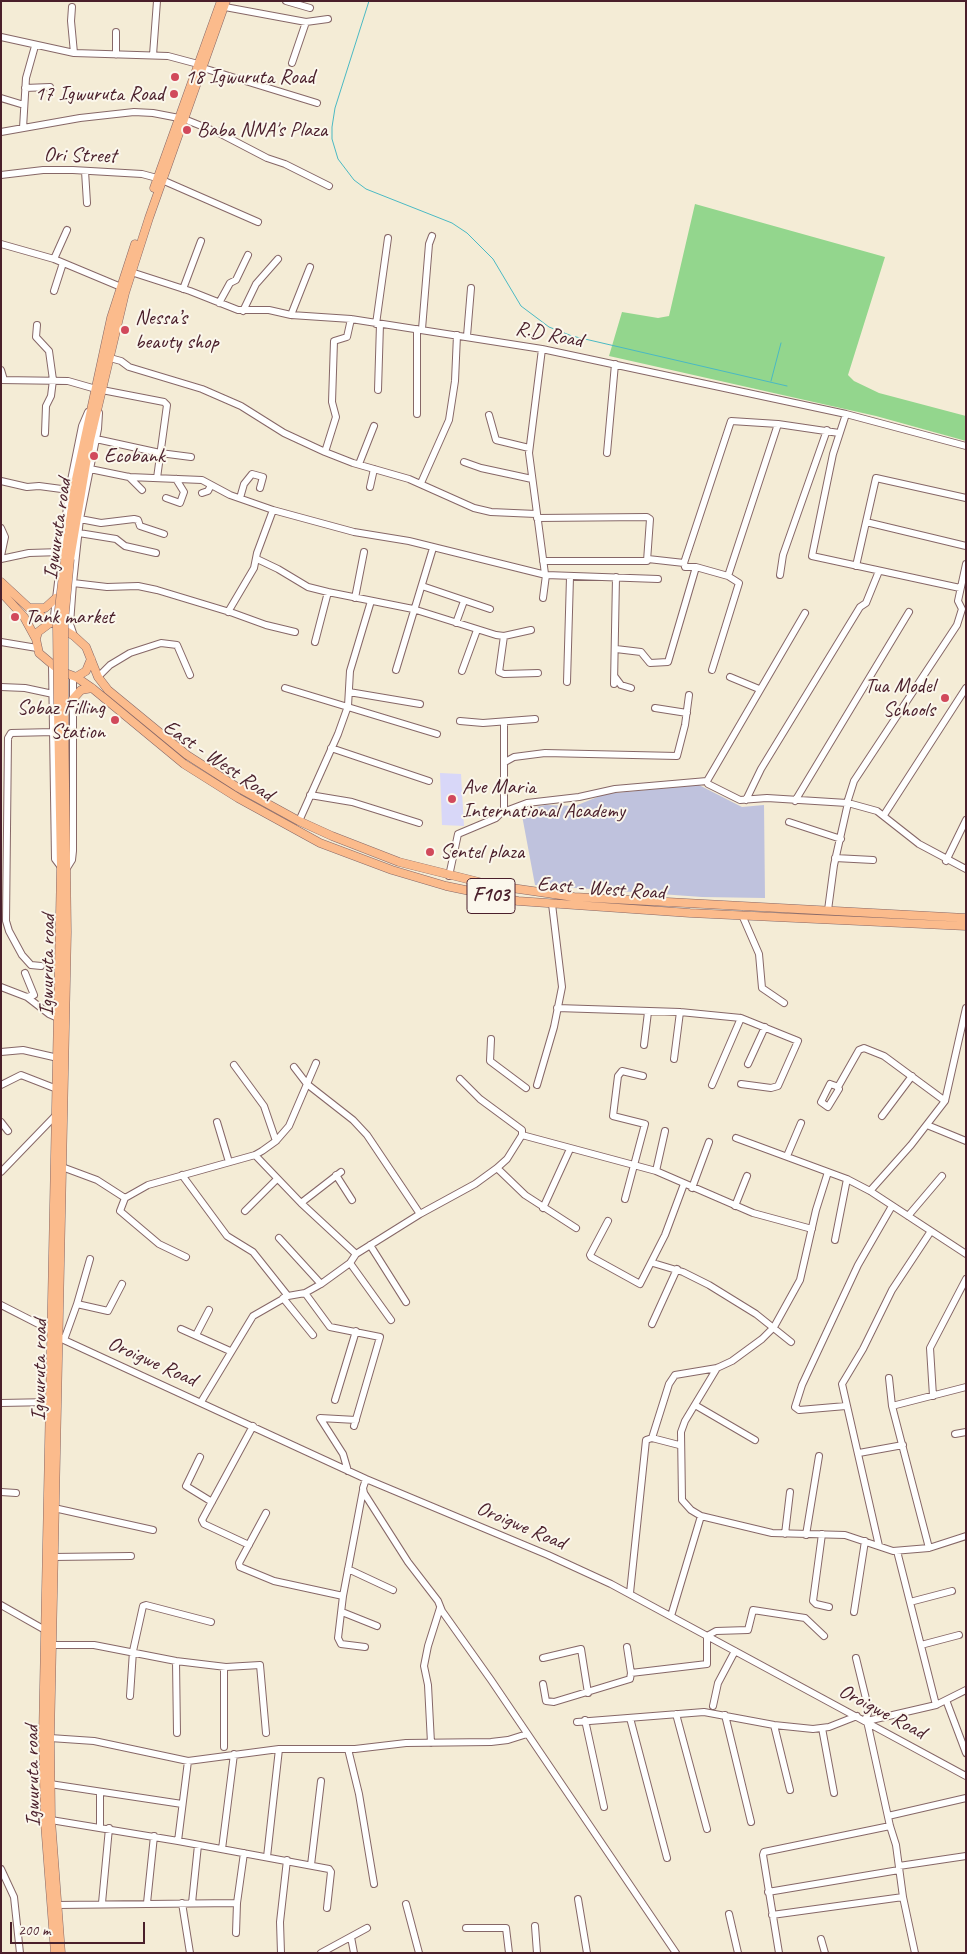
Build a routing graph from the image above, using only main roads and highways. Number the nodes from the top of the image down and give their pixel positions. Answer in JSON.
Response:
{"nodes":[{"id":1,"x":224,"y":3,"type":"edge"},
{"id":2,"x":128,"y":271,"type":"junction"},
{"id":3,"x":99,"y":389,"type":"junction"},
{"id":4,"x":65,"y":556,"type":"junction"},
{"id":5,"x":1,"y":582,"type":"edge"},
{"id":6,"x":1,"y":592,"type":"edge"},
{"id":7,"x":56,"y":598,"type":"road end"},
{"id":8,"x":29,"y":608,"type":"junction"},
{"id":9,"x":52,"y":623,"type":"junction"},
{"id":10,"x":64,"y":629,"type":"junction"},
{"id":11,"x":36,"y":639,"type":"junction"},
{"id":12,"x":92,"y":658,"type":"junction"},
{"id":13,"x":74,"y":677,"type":"junction"},
{"id":14,"x":92,"y":688,"type":"junction"},
{"id":15,"x":73,"y":699,"type":"road end"},
{"id":16,"x":61,"y":710,"type":"junction"},
{"id":17,"x":175,"y":751,"type":"junction"},
{"id":18,"x":64,"y":868,"type":"junction"},
{"id":19,"x":966,"y":918,"type":"edge"},
{"id":20,"x":966,"y":926,"type":"edge"},
{"id":21,"x":58,"y":1336,"type":"junction"},
{"id":22,"x":47,"y":1703,"type":"junction"},
{"id":23,"x":55,"y":1953,"type":"edge"},
{"id":24,"x":61,"y":1953,"type":"edge"}],
"edges":[{"from":1,"to":2,"type":"main road","name":"Igwuruta road"},
{"from":2,"to":3,"type":"main road","name":"Igwuruta road"},
{"from":2,"to":3,"type":"main road","name":"Igwuruta road"},
{"from":3,"to":4,"type":"main road","name":"Igwuruta road"},
{"from":4,"to":10,"type":"main road","name":"Igwuruta road","bridge":true},
{"from":4,"to":16,"type":"main road","bridge":true},
{"from":5,"to":8,"type":"main road"},
{"from":6,"to":11,"type":"main road"},
{"from":7,"to":8,"type":"main road"},
{"from":8,"to":9,"type":"main road"},
{"from":9,"to":10,"type":"main road"},
{"from":9,"to":11,"type":"main road"},
{"from":10,"to":12,"type":"main road"},
{"from":10,"to":16,"type":"main road","name":"Igwuruta road","bridge":true},
{"from":11,"to":13,"type":"main road","name":"East - West Road"},
{"from":12,"to":13,"type":"main road"},
{"from":12,"to":17,"type":"main road","name":"East - West Road","number":"F103"},
{"from":13,"to":14,"type":"main road","name":"East - West Road","number":"F103"},
{"from":14,"to":15,"type":"main road"},
{"from":14,"to":17,"type":"main road","name":"East - West Road","number":"F103"},
{"from":16,"to":18,"type":"main road","name":"Igwuruta road"},
{"from":17,"to":19,"type":"main road","name":"East - West Road","number":"F103"},
{"from":17,"to":20,"type":"main road","name":"East - West Road","number":"F103"},
{"from":18,"to":21,"type":"main road","name":"Igwuruta road"},
{"from":18,"to":21,"type":"main road","name":"Igwuruta road"},
{"from":21,"to":22,"type":"main road","name":"Igwuruta road"},
{"from":21,"to":22,"type":"main road","name":"Igwuruta road"},
{"from":22,"to":23,"type":"main road","name":"Igwuruta road"},
{"from":22,"to":24,"type":"main road","name":"Igwuruta road"}]}
